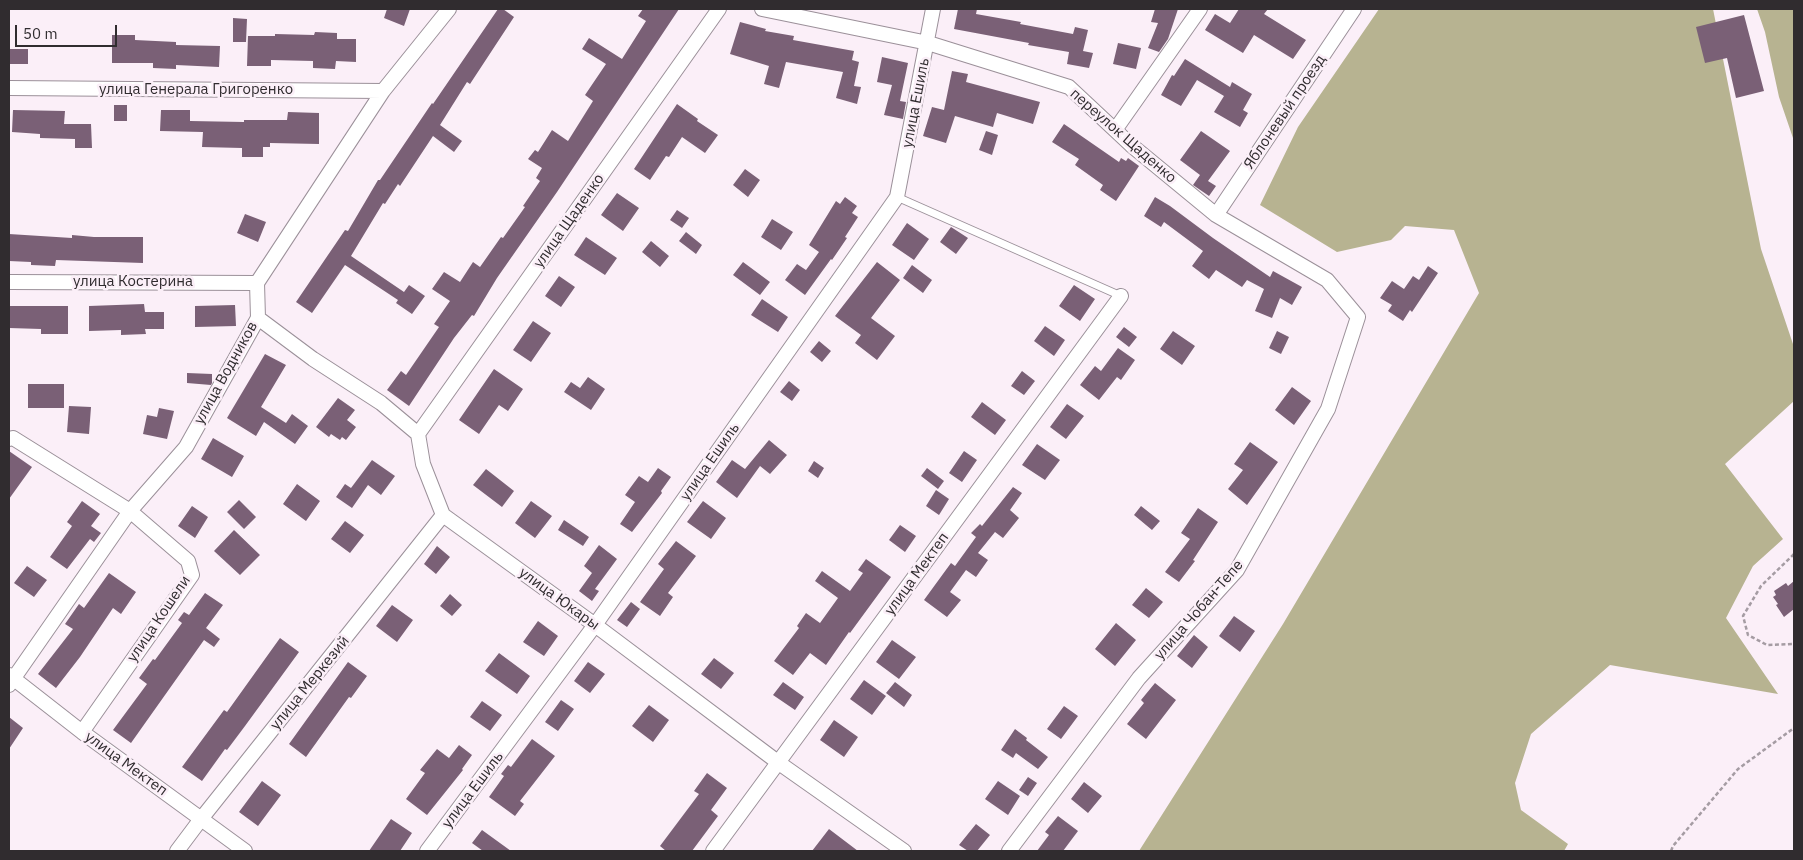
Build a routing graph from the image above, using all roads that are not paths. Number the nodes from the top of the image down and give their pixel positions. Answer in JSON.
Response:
{"nodes":[{"id":1,"x":449,"y":9,"type":"edge"},
{"id":2,"x":719,"y":9,"type":"edge"},
{"id":3,"x":762,"y":9,"type":"edge"},
{"id":4,"x":934,"y":9,"type":"edge"},
{"id":5,"x":1200,"y":9,"type":"edge"},
{"id":6,"x":1354,"y":9,"type":"edge"},
{"id":7,"x":928,"y":43,"type":"junction"},
{"id":8,"x":9,"y":88,"type":"edge"},
{"id":9,"x":383,"y":91,"type":"junction"},
{"id":10,"x":1115,"y":130,"type":"junction"},
{"id":11,"x":897,"y":197,"type":"junction"},
{"id":12,"x":1216,"y":215,"type":"junction"},
{"id":13,"x":9,"y":282,"type":"edge"},
{"id":14,"x":257,"y":283,"type":"junction"},
{"id":15,"x":1120,"y":296,"type":"joint"},
{"id":16,"x":1358,"y":317,"type":"joint"},
{"id":17,"x":258,"y":318,"type":"junction"},
{"id":18,"x":418,"y":434,"type":"junction"},
{"id":19,"x":9,"y":439,"type":"edge"},
{"id":20,"x":130,"y":511,"type":"junction"},
{"id":21,"x":444,"y":515,"type":"junction"},
{"id":22,"x":595,"y":625,"type":"junction"},
{"id":23,"x":10,"y":680,"type":"edge"},
{"id":24,"x":82,"y":732,"type":"junction"},
{"id":25,"x":778,"y":763,"type":"junction"},
{"id":26,"x":201,"y":819,"type":"junction"},
{"id":27,"x":177,"y":851,"type":"edge"},
{"id":28,"x":245,"y":851,"type":"edge"},
{"id":29,"x":427,"y":851,"type":"edge"},
{"id":30,"x":713,"y":851,"type":"edge"},
{"id":31,"x":904,"y":851,"type":"edge"},
{"id":32,"x":1009,"y":851,"type":"edge"}],
"edges":[{"from":1,"to":9,"type":"street"},
{"from":2,"to":18,"type":"street","name":"улица Щаденко"},
{"from":3,"to":7,"type":"street","name":"переулок Щаденко"},
{"from":4,"to":7,"type":"street","name":"улица Ешиль"},
{"from":5,"to":10,"type":"street"},
{"from":6,"to":12,"type":"street","name":"Яблоневый проезд"},
{"from":7,"to":10,"type":"street","name":"переулок Щаденко"},
{"from":7,"to":11,"type":"street","name":"улица Ешиль"},
{"from":8,"to":9,"type":"street","name":"улица Генерала Григоренко"},
{"from":9,"to":14,"type":"street"},
{"from":10,"to":12,"type":"street","name":"переулок Щаденко"},
{"from":11,"to":15,"type":"lane"},
{"from":11,"to":22,"type":"street","name":"улица Ешиль"},
{"from":12,"to":16,"type":"street","name":"переулок Щаденко"},
{"from":13,"to":14,"type":"street","name":"улица Костерина"},
{"from":14,"to":17,"type":"street","name":"улица Водников"},
{"from":15,"to":25,"type":"street","name":"улица Мектеп"},
{"from":16,"to":32,"type":"street","name":"улица Чобан-Тепе"},
{"from":17,"to":18,"type":"street"},
{"from":17,"to":20,"type":"street","name":"улица Водников"},
{"from":18,"to":21,"type":"street"},
{"from":19,"to":20,"type":"street","name":"улица Кошели"},
{"from":20,"to":23,"type":"street","name":"улица Водников"},
{"from":20,"to":24,"type":"street","name":"улица Кошели"},
{"from":21,"to":22,"type":"street","name":"улица Юкары"},
{"from":21,"to":26,"type":"street","name":"улица Меркезий"},
{"from":22,"to":25,"type":"street","name":"улица Юкары"},
{"from":22,"to":29,"type":"street","name":"улица Ешиль"},
{"from":23,"to":24,"type":"street","name":"улица Мектеп"},
{"from":24,"to":26,"type":"street","name":"улица Мектеп"},
{"from":25,"to":30,"type":"street","name":"улица Мектеп"},
{"from":25,"to":31,"type":"street","name":"улица Юкары"},
{"from":26,"to":27,"type":"street","name":"улица Меркезий"},
{"from":26,"to":28,"type":"street","name":"улица Мектеп"}]}
